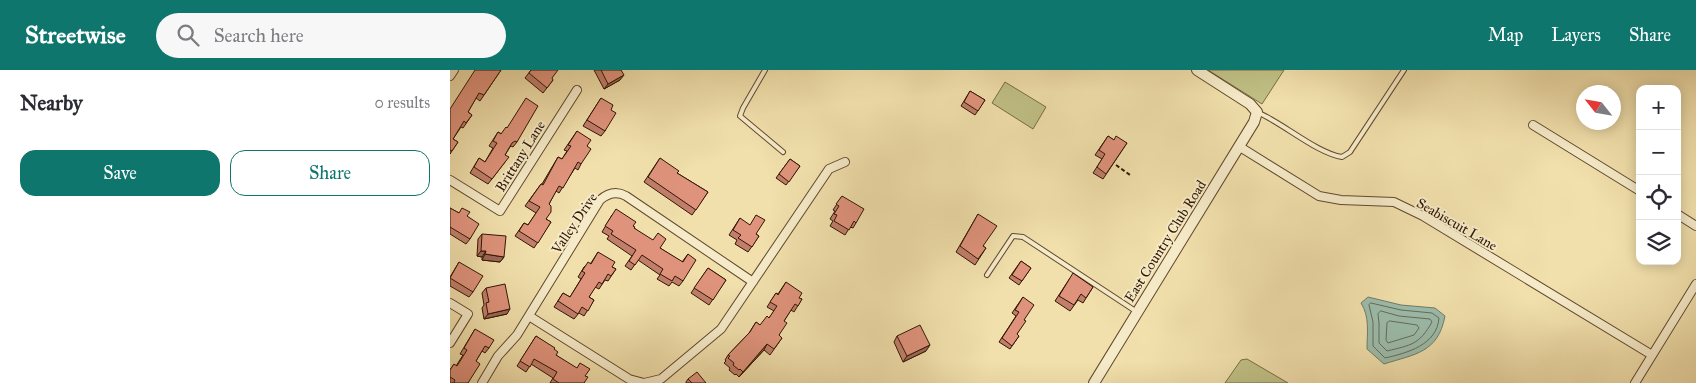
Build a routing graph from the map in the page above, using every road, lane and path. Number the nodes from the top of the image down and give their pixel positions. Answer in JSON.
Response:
{"nodes":[{"id":1,"x":454,"y":70,"type":"edge"},
{"id":2,"x":765,"y":70,"type":"edge"},
{"id":3,"x":1197,"y":70,"type":"edge"},
{"id":4,"x":1404,"y":70,"type":"edge"},
{"id":5,"x":450,"y":76,"type":"edge"},
{"id":6,"x":577,"y":90,"type":"dead end"},
{"id":7,"x":1257,"y":112,"type":"junction"},
{"id":8,"x":1533,"y":125,"type":"dead end"},
{"id":9,"x":1240,"y":147,"type":"junction"},
{"id":10,"x":782,"y":152,"type":"dead end"},
{"id":11,"x":845,"y":162,"type":"dead end"},
{"id":12,"x":1116,"y":165,"type":"edge"},
{"id":13,"x":1130,"y":175,"type":"dead end"},
{"id":14,"x":450,"y":180,"type":"edge"},
{"id":15,"x":1636,"y":189,"type":"edge"},
{"id":16,"x":1681,"y":217,"type":"edge"},
{"id":17,"x":1696,"y":226,"type":"edge"},
{"id":18,"x":987,"y":275,"type":"dead end"},
{"id":19,"x":753,"y":282,"type":"junction"},
{"id":20,"x":1696,"y":284,"type":"edge"},
{"id":21,"x":450,"y":303,"type":"edge"},
{"id":22,"x":1137,"y":312,"type":"junction"},
{"id":23,"x":529,"y":316,"type":"junction"},
{"id":24,"x":450,"y":342,"type":"edge"},
{"id":25,"x":1652,"y":355,"type":"junction"},
{"id":26,"x":482,"y":383,"type":"edge"},
{"id":27,"x":1094,"y":383,"type":"edge"},
{"id":28,"x":1635,"y":383,"type":"edge"}],
"edges":[{"from":1,"to":5,"type":"street"},
{"from":2,"to":10,"type":"lane"},
{"from":3,"to":7,"type":"street"},
{"from":4,"to":7,"type":"lane"},
{"from":6,"to":14,"type":"street","name":"Brittany Lane"},
{"from":7,"to":9,"type":"street","name":"East Country Club Road"},
{"from":8,"to":15,"type":"street"},
{"from":9,"to":22,"type":"street","name":"East Country Club Road"},
{"from":9,"to":25,"type":"street","name":"Seabiscuit Lane"},
{"from":11,"to":19,"type":"street"},
{"from":12,"to":13,"type":"path"},
{"from":16,"to":17,"type":"street"},
{"from":18,"to":22,"type":"lane"},
{"from":19,"to":23,"type":"street"},
{"from":19,"to":23,"type":"street","name":"Valley Drive"},
{"from":20,"to":25,"type":"street"},
{"from":21,"to":24,"type":"street"},
{"from":22,"to":27,"type":"street","name":"East Country Club Road"},
{"from":23,"to":26,"type":"street","name":"Valley Drive"},
{"from":25,"to":28,"type":"street"}]}
